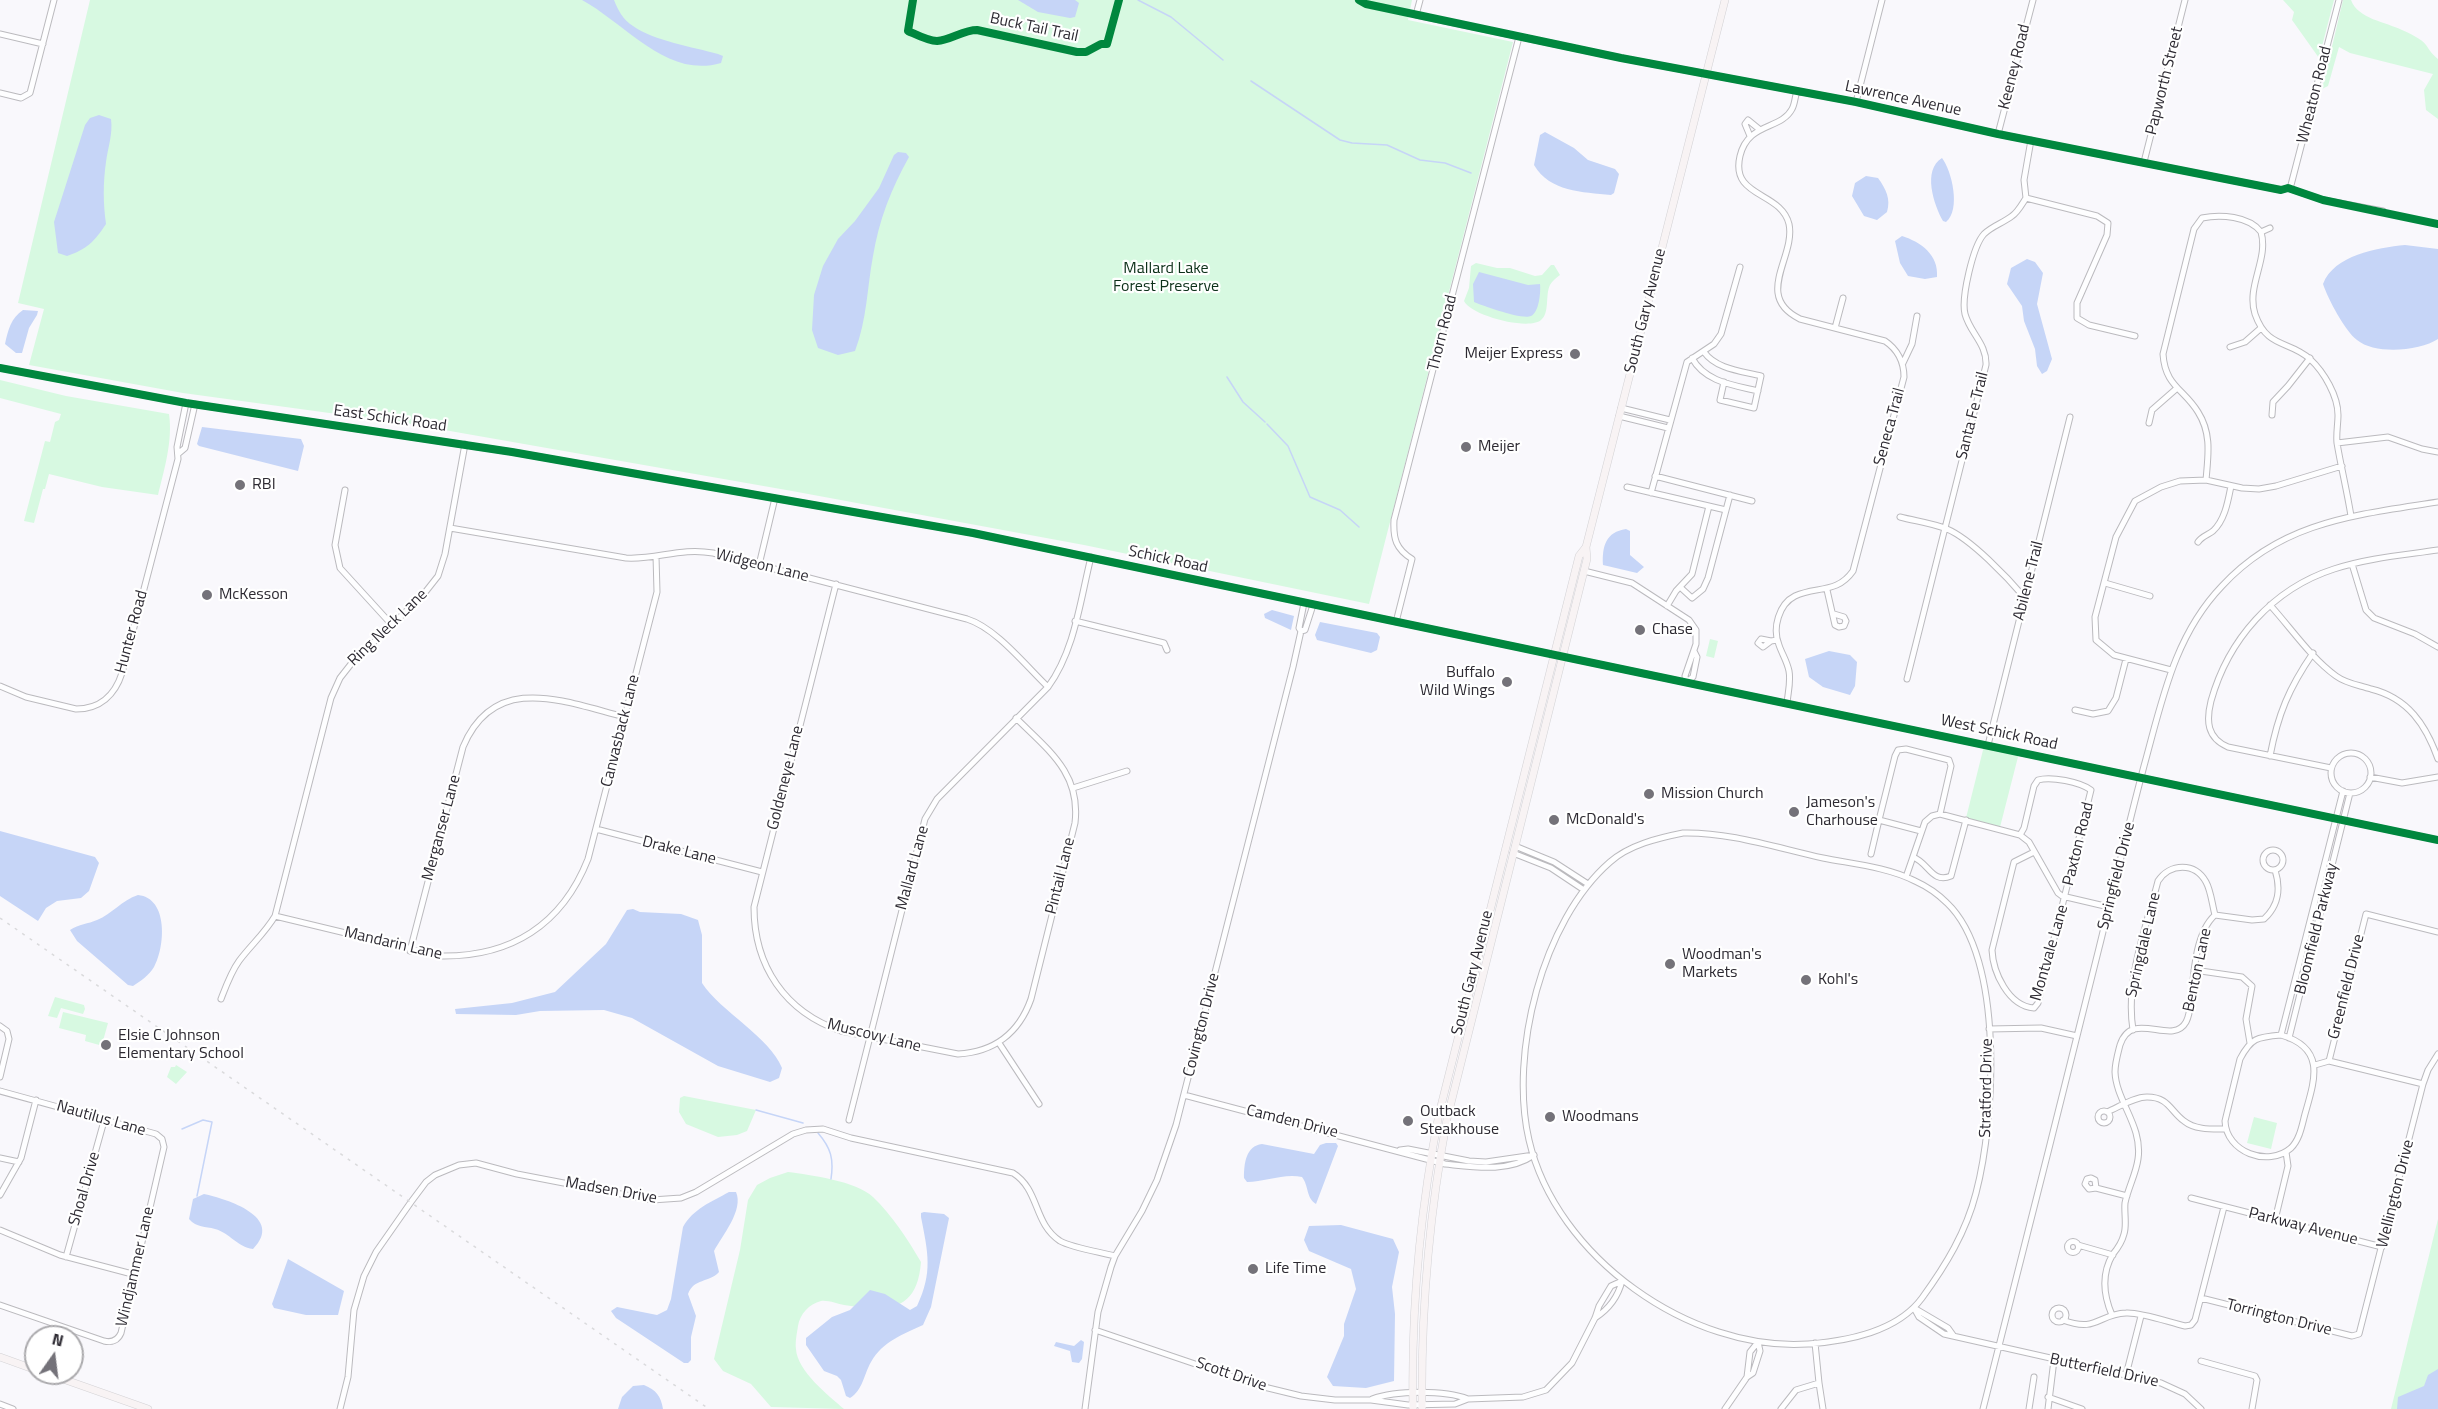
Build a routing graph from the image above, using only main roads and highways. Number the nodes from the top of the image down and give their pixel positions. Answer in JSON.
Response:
{"nodes":[{"id":1,"x":1725,"y":0,"type":"edge"},
{"id":2,"x":1586,"y":548,"type":"junction"},
{"id":3,"x":0,"y":1357,"type":"edge"},
{"id":4,"x":24,"y":1366,"type":"edge"},
{"id":5,"x":80,"y":1385,"type":"edge"},
{"id":6,"x":1413,"y":1407,"type":"edge"},
{"id":7,"x":1422,"y":1407,"type":"edge"},
{"id":8,"x":148,"y":1409,"type":"edge"}],
"edges":[{"from":1,"to":2,"type":"main road","name":"South Gary Avenue"},
{"from":2,"to":6,"type":"main road","name":"South Gary Avenue"},
{"from":2,"to":7,"type":"main road","name":"South Gary Avenue"},
{"from":3,"to":4,"type":"main road"},
{"from":5,"to":8,"type":"main road"}]}
